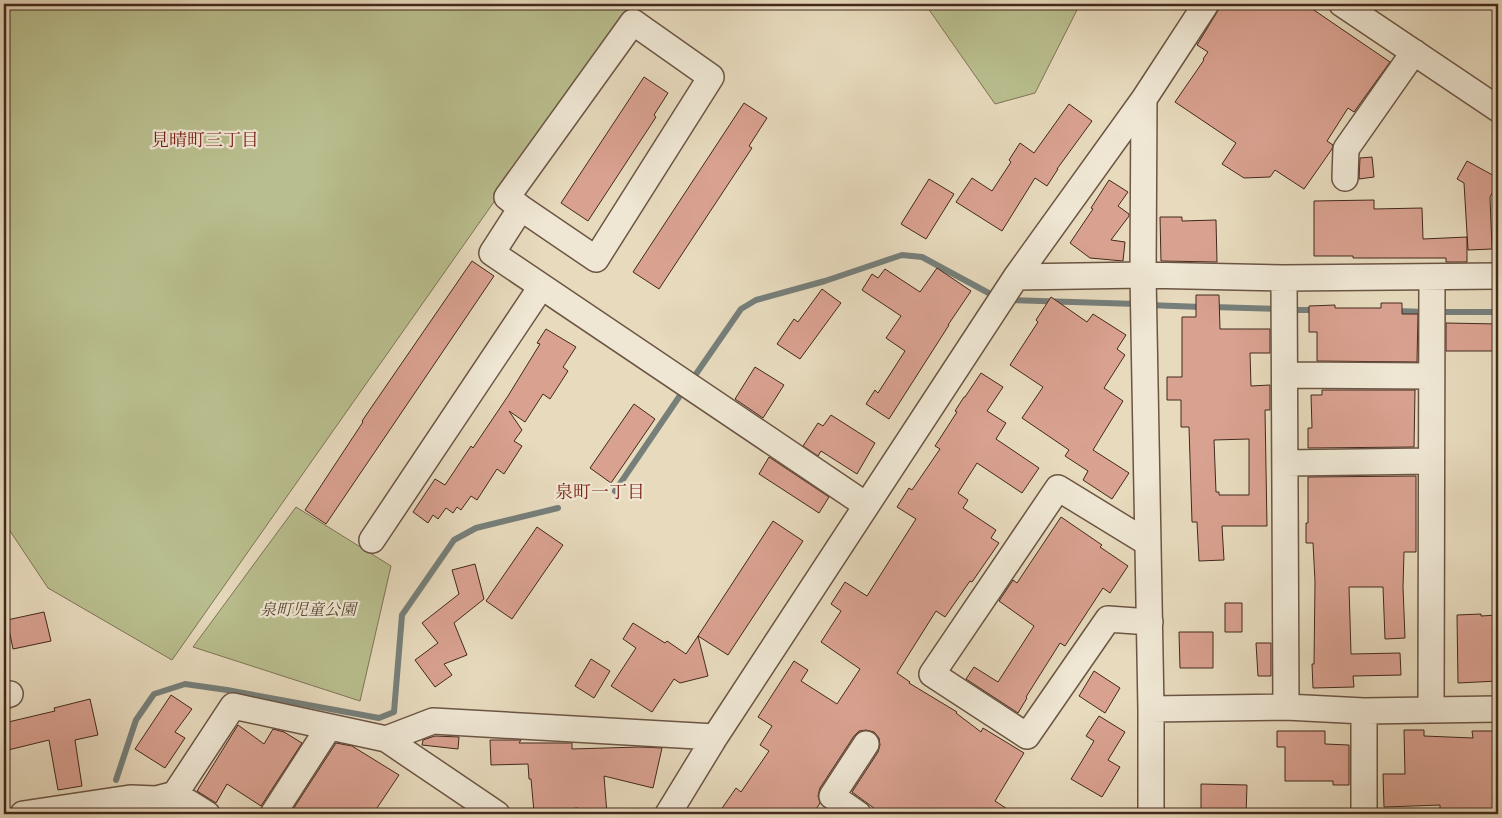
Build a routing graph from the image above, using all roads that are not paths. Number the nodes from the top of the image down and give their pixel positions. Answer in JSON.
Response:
{"nodes":[{"id":1,"x":1206,"y":4,"type":"edge"},
{"id":2,"x":1342,"y":4,"type":"edge"},
{"id":3,"x":1414,"y":52,"type":"junction"},
{"id":4,"x":1144,"y":99,"type":"junction"},
{"id":5,"x":1498,"y":109,"type":"edge"},
{"id":6,"x":1345,"y":178,"type":"dead end"},
{"id":7,"x":521,"y":208,"type":"junction"},
{"id":8,"x":1143,"y":276,"type":"junction"},
{"id":9,"x":1498,"y":276,"type":"edge"},
{"id":10,"x":1016,"y":277,"type":"junction"},
{"id":11,"x":1432,"y":277,"type":"junction"},
{"id":12,"x":1284,"y":278,"type":"junction"},
{"id":13,"x":541,"y":286,"type":"junction"},
{"id":14,"x":1285,"y":375,"type":"junction"},
{"id":15,"x":1431,"y":376,"type":"junction"},
{"id":16,"x":1432,"y":461,"type":"junction"},
{"id":17,"x":1285,"y":463,"type":"junction"},
{"id":18,"x":866,"y":505,"type":"junction"},
{"id":19,"x":372,"y":540,"type":"dead end"},
{"id":20,"x":1148,"y":543,"type":"junction"},
{"id":21,"x":1150,"y":622,"type":"junction"},
{"id":22,"x":1286,"y":707,"type":"junction"},
{"id":23,"x":1151,"y":709,"type":"junction"},
{"id":24,"x":1498,"y":709,"type":"edge"},
{"id":25,"x":1364,"y":710,"type":"junction"},
{"id":26,"x":1431,"y":710,"type":"junction"},
{"id":27,"x":329,"y":727,"type":"junction"},
{"id":28,"x":715,"y":737,"type":"junction"},
{"id":29,"x":386,"y":739,"type":"junction"},
{"id":30,"x":866,"y":744,"type":"dead end"},
{"id":31,"x":175,"y":794,"type":"junction"},
{"id":32,"x":23,"y":814,"type":"edge"},
{"id":33,"x":207,"y":814,"type":"edge"},
{"id":34,"x":272,"y":814,"type":"edge"},
{"id":35,"x":496,"y":814,"type":"edge"},
{"id":36,"x":668,"y":814,"type":"edge"},
{"id":37,"x":858,"y":814,"type":"edge"},
{"id":38,"x":1151,"y":814,"type":"edge"},
{"id":39,"x":1364,"y":814,"type":"edge"}],
"edges":[{"from":1,"to":4,"type":"street"},
{"from":2,"to":3,"type":"street"},
{"from":3,"to":5,"type":"street"},
{"from":3,"to":6,"type":"street"},
{"from":4,"to":8,"type":"street"},
{"from":4,"to":10,"type":"street"},
{"from":7,"to":7,"type":"street"},
{"from":7,"to":13,"type":"street"},
{"from":8,"to":10,"type":"street"},
{"from":8,"to":12,"type":"street"},
{"from":8,"to":20,"type":"street"},
{"from":9,"to":11,"type":"street"},
{"from":10,"to":18,"type":"street"},
{"from":11,"to":12,"type":"street"},
{"from":11,"to":15,"type":"street"},
{"from":12,"to":14,"type":"street"},
{"from":13,"to":18,"type":"street"},
{"from":13,"to":19,"type":"street"},
{"from":14,"to":15,"type":"street"},
{"from":14,"to":17,"type":"street"},
{"from":15,"to":16,"type":"street"},
{"from":16,"to":17,"type":"street"},
{"from":16,"to":26,"type":"street"},
{"from":17,"to":22,"type":"street"},
{"from":18,"to":28,"type":"street"},
{"from":20,"to":21,"type":"street"},
{"from":20,"to":21,"type":"street"},
{"from":21,"to":23,"type":"street"},
{"from":22,"to":23,"type":"street"},
{"from":22,"to":25,"type":"street"},
{"from":23,"to":38,"type":"street"},
{"from":24,"to":26,"type":"street"},
{"from":25,"to":26,"type":"street"},
{"from":25,"to":39,"type":"street"},
{"from":27,"to":29,"type":"street"},
{"from":27,"to":31,"type":"street"},
{"from":27,"to":34,"type":"street"},
{"from":28,"to":29,"type":"street"},
{"from":28,"to":36,"type":"street"},
{"from":29,"to":35,"type":"street"},
{"from":30,"to":37,"type":"street"},
{"from":31,"to":32,"type":"street"},
{"from":31,"to":33,"type":"street"}]}
